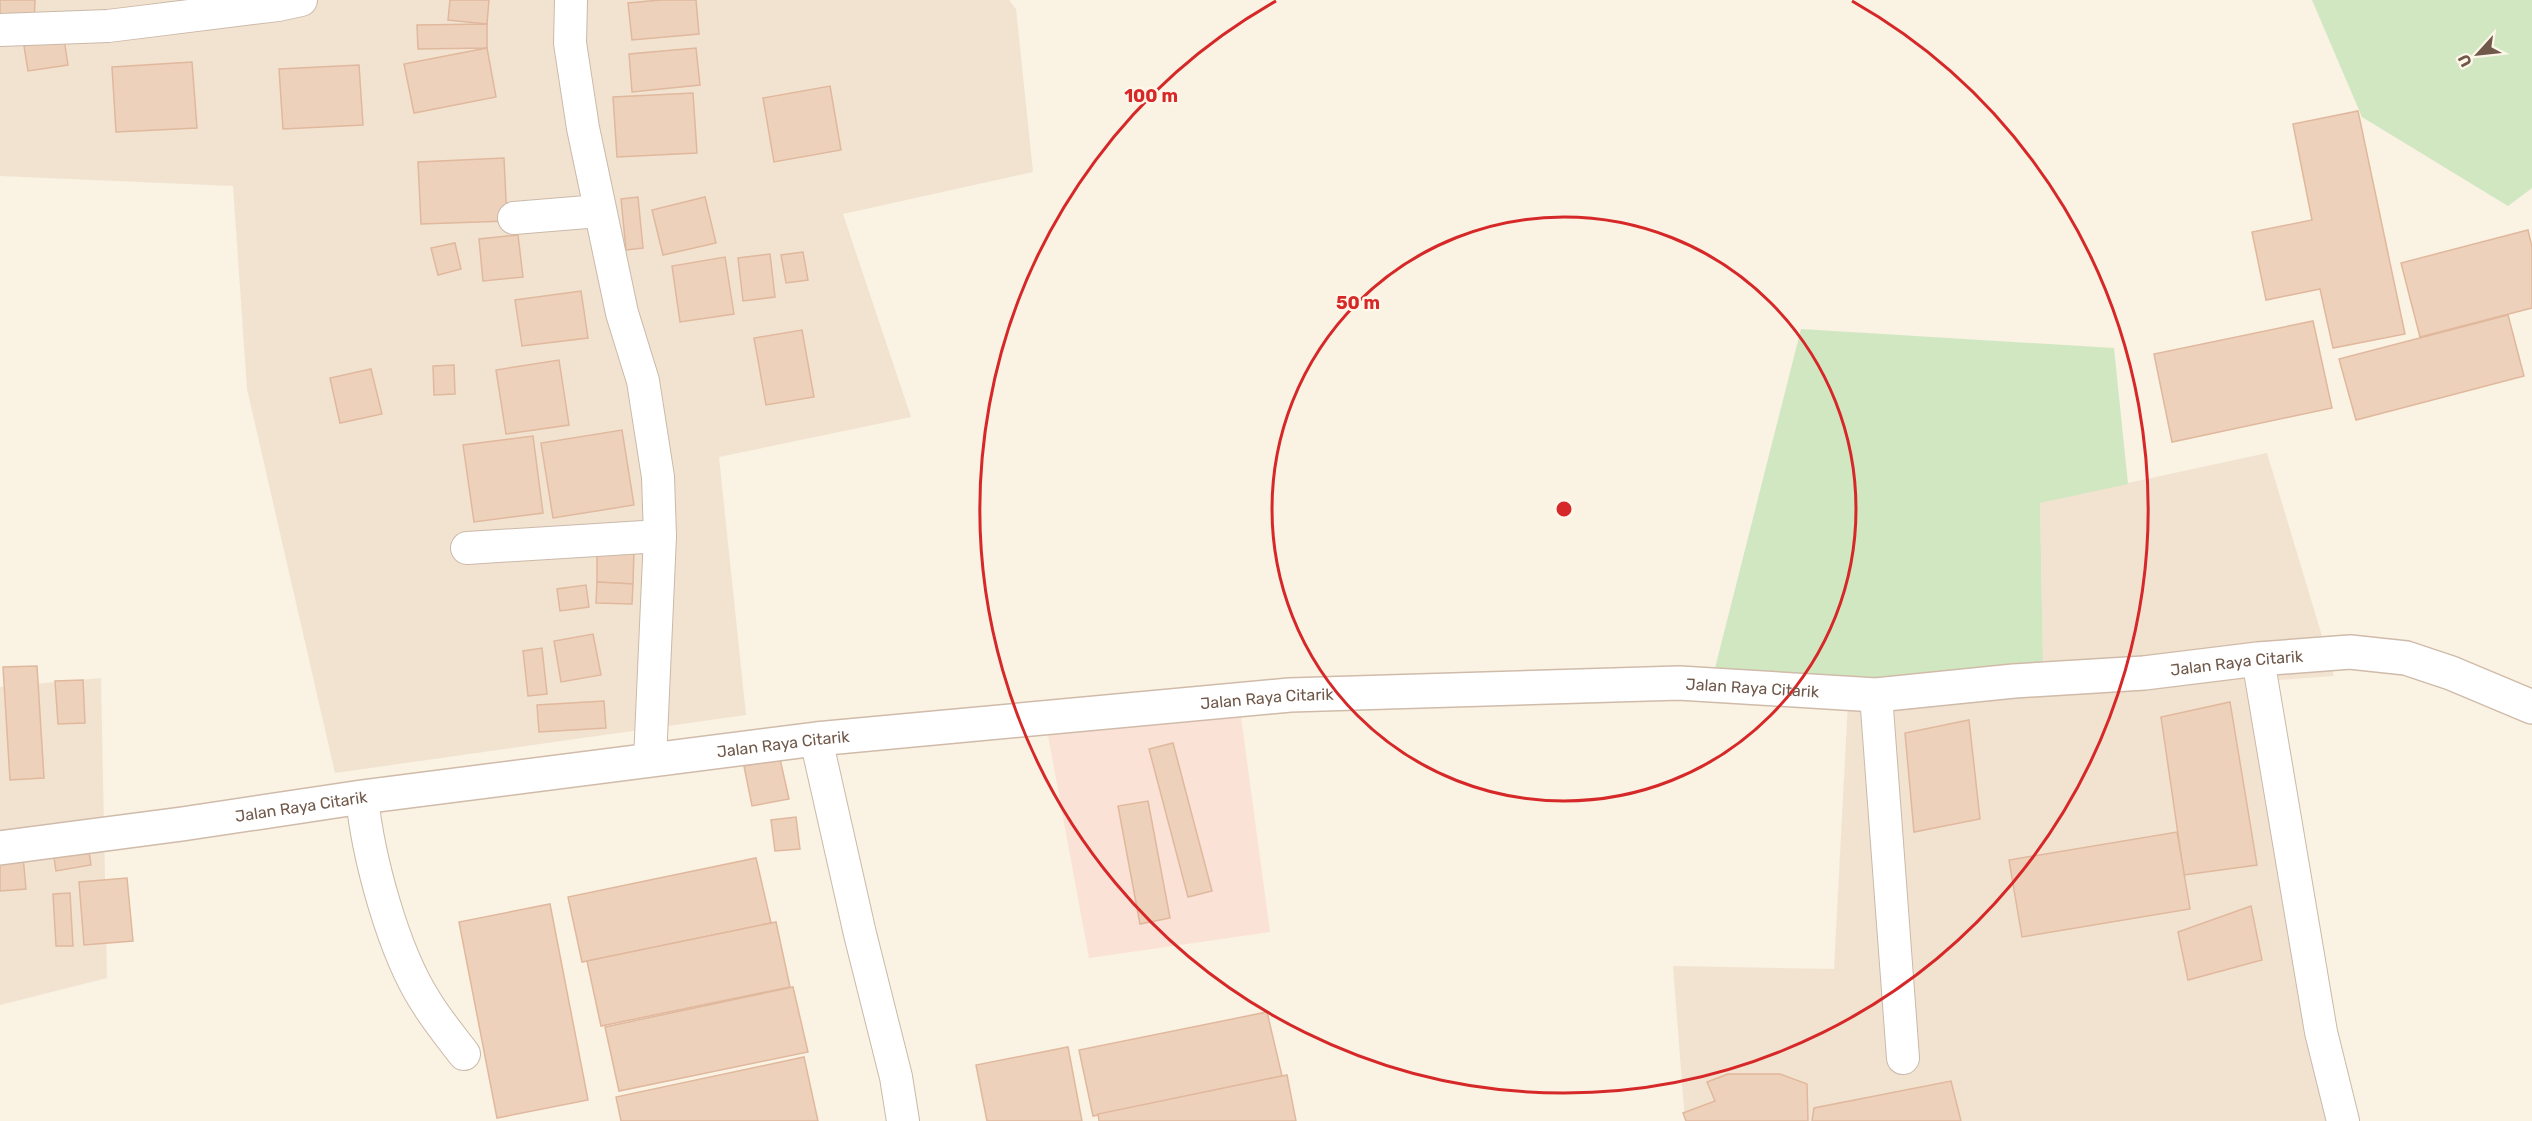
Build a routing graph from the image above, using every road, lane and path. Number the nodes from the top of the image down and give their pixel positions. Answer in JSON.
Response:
{"nodes":[{"id":1,"x":301,"y":0,"type":"edge"},
{"id":2,"x":571,"y":0,"type":"edge"},
{"id":3,"x":0,"y":30,"type":"edge"},
{"id":4,"x":599,"y":211,"type":"junction"},
{"id":5,"x":514,"y":218,"type":"dead end"},
{"id":6,"x":660,"y":536,"type":"junction"},
{"id":7,"x":467,"y":548,"type":"dead end"},
{"id":8,"x":2258,"y":659,"type":"junction"},
{"id":9,"x":1876,"y":695,"type":"junction"},
{"id":10,"x":2532,"y":707,"type":"edge"},
{"id":11,"x":816,"y":740,"type":"junction"},
{"id":12,"x":650,"y":760,"type":"junction"},
{"id":13,"x":362,"y":797,"type":"junction"},
{"id":14,"x":0,"y":848,"type":"edge"},
{"id":15,"x":464,"y":1054,"type":"dead end"},
{"id":16,"x":1903,"y":1058,"type":"dead end"},
{"id":17,"x":903,"y":1121,"type":"edge"},
{"id":18,"x":2343,"y":1121,"type":"edge"}],
"edges":[{"from":1,"to":3,"type":"street"},
{"from":2,"to":4,"type":"street"},
{"from":4,"to":5,"type":"street"},
{"from":4,"to":6,"type":"street"},
{"from":6,"to":7,"type":"street"},
{"from":6,"to":12,"type":"street"},
{"from":8,"to":9,"type":"street","name":"Jalan Raya Citarik"},
{"from":8,"to":10,"type":"street","name":"Jalan Raya Citarik"},
{"from":8,"to":18,"type":"street"},
{"from":9,"to":11,"type":"street","name":"Jalan Raya Citarik"},
{"from":9,"to":16,"type":"street"},
{"from":11,"to":12,"type":"street","name":"Jalan Raya Citarik"},
{"from":11,"to":17,"type":"street"},
{"from":12,"to":13,"type":"street","name":"Jalan Raya Citarik"},
{"from":13,"to":14,"type":"street","name":"Jalan Raya Citarik"},
{"from":13,"to":15,"type":"street"}]}
